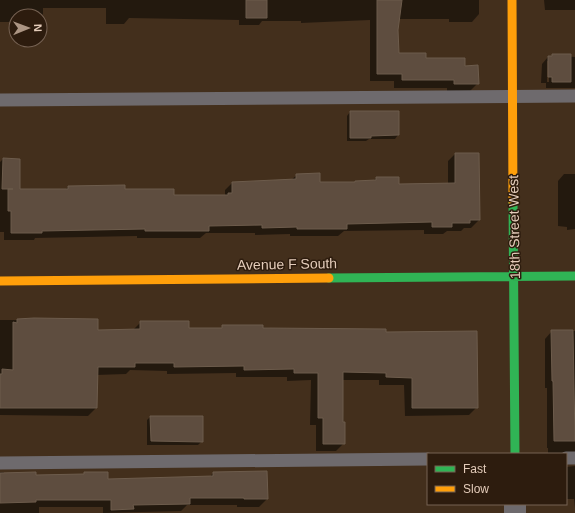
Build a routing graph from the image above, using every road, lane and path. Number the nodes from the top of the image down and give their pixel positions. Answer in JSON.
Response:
{"nodes":[{"id":1,"x":512,"y":0,"type":"edge"},
{"id":2,"x":512,"y":96,"type":"junction"},
{"id":3,"x":575,"y":96,"type":"edge"},
{"id":4,"x":0,"y":100,"type":"edge"},
{"id":5,"x":515,"y":276,"type":"junction"},
{"id":6,"x":575,"y":276,"type":"edge"},
{"id":7,"x":0,"y":281,"type":"edge"},
{"id":8,"x":515,"y":453,"type":"edge"},
{"id":9,"x":427,"y":459,"type":"edge"},
{"id":10,"x":0,"y":463,"type":"edge"}],
"edges":[{"from":1,"to":2,"type":"street","name":"18th Street West"},
{"from":2,"to":3,"type":"lane"},
{"from":2,"to":4,"type":"lane"},
{"from":2,"to":5,"type":"street","name":"18th Street West"},
{"from":5,"to":6,"type":"street","name":"Avenue F South"},
{"from":5,"to":7,"type":"street","name":"Avenue F South"},
{"from":5,"to":8,"type":"street","name":"18th Street West"},
{"from":9,"to":10,"type":"lane"}]}
